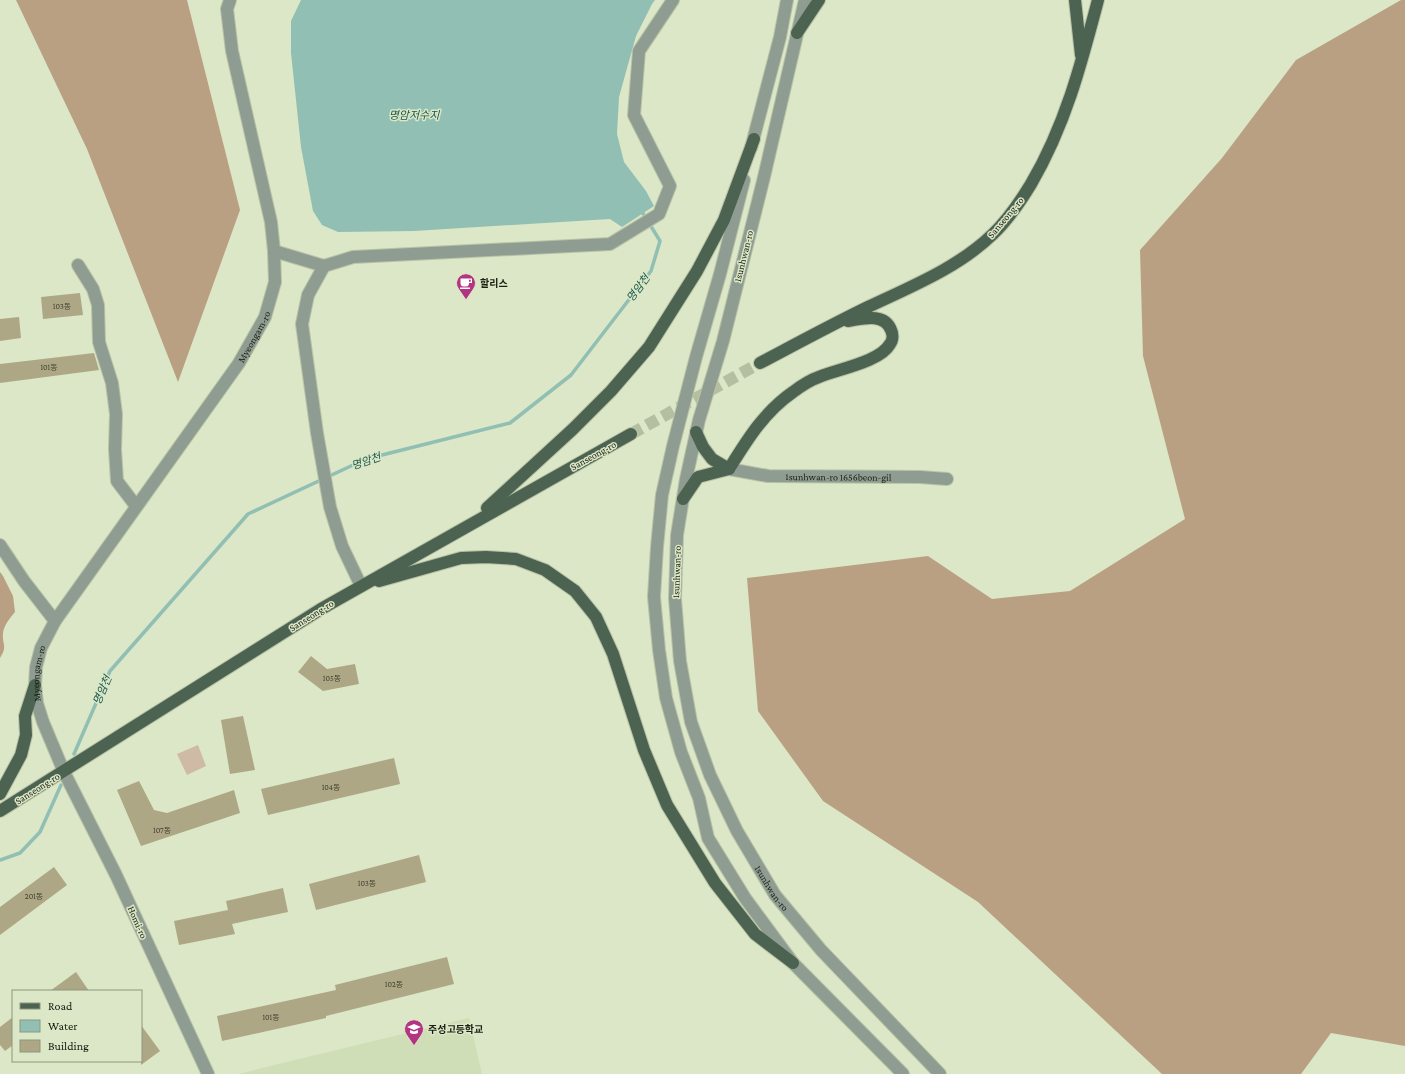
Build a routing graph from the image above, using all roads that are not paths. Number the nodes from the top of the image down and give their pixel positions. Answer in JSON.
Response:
{"nodes":[{"id":1,"x":230,"y":0,"type":"edge"},
{"id":2,"x":673,"y":0,"type":"edge"},
{"id":3,"x":787,"y":0,"type":"edge"},
{"id":4,"x":805,"y":0,"type":"edge"},
{"id":5,"x":819,"y":0,"type":"edge"},
{"id":6,"x":1075,"y":0,"type":"edge"},
{"id":7,"x":1098,"y":0,"type":"edge"},
{"id":8,"x":797,"y":33,"type":"junction"},
{"id":9,"x":1082,"y":62,"type":"junction"},
{"id":10,"x":754,"y":139,"type":"junction"},
{"id":11,"x":274,"y":251,"type":"junction"},
{"id":12,"x":78,"y":265,"type":"dead end"},
{"id":13,"x":324,"y":266,"type":"junction"},
{"id":14,"x":837,"y":322,"type":"junction"},
{"id":15,"x":760,"y":363,"type":"tunnel mouth"},
{"id":16,"x":696,"y":432,"type":"junction"},
{"id":17,"x":631,"y":434,"type":"tunnel mouth"},
{"id":18,"x":730,"y":469,"type":"junction"},
{"id":19,"x":947,"y":479,"type":"dead end"},
{"id":20,"x":683,"y":499,"type":"junction"},
{"id":21,"x":136,"y":506,"type":"junction"},
{"id":22,"x":472,"y":522,"type":"junction"},
{"id":23,"x":0,"y":545,"type":"edge"},
{"id":24,"x":361,"y":586,"type":"junction"},
{"id":25,"x":55,"y":621,"type":"junction"},
{"id":26,"x":35,"y":685,"type":"junction"},
{"id":27,"x":64,"y":772,"type":"junction"},
{"id":28,"x":0,"y":794,"type":"edge"},
{"id":29,"x":0,"y":811,"type":"edge"},
{"id":30,"x":793,"y":962,"type":"junction"},
{"id":31,"x":208,"y":1074,"type":"edge"},
{"id":32,"x":903,"y":1074,"type":"edge"},
{"id":33,"x":940,"y":1074,"type":"edge"}],
"edges":[{"from":1,"to":11,"type":"street","name":"Myeongam-ro"},
{"from":2,"to":13,"type":"street"},
{"from":3,"to":10,"type":"street","name":"1sunhwan-ro"},
{"from":4,"to":8,"type":"street","name":"1sunhwan-ro"},
{"from":5,"to":8,"type":"main road"},
{"from":6,"to":9,"type":"main road"},
{"from":7,"to":9,"type":"main road","name":"Sanseong-ro"},
{"from":8,"to":16,"type":"street","name":"1sunhwan-ro"},
{"from":9,"to":14,"type":"main road","name":"Sanseong-ro"},
{"from":10,"to":22,"type":"main road"},
{"from":10,"to":30,"type":"street","name":"1sunhwan-ro"},
{"from":11,"to":13,"type":"street"},
{"from":11,"to":21,"type":"street","name":"Myeongam-ro"},
{"from":12,"to":21,"type":"street"},
{"from":13,"to":24,"type":"street"},
{"from":14,"to":15,"type":"main road","name":"Sanseong-ro"},
{"from":14,"to":18,"type":"main road"},
{"from":16,"to":18,"type":"main road"},
{"from":16,"to":20,"type":"street","name":"1sunhwan-ro"},
{"from":17,"to":22,"type":"main road","name":"Sanseong-ro"},
{"from":18,"to":19,"type":"street","name":"1sunhwan-ro 1656beon-gil"},
{"from":18,"to":20,"type":"main road"},
{"from":20,"to":33,"type":"street","name":"1sunhwan-ro"},
{"from":21,"to":25,"type":"street","name":"Myeongam-ro"},
{"from":22,"to":24,"type":"main road","name":"Sanseong-ro"},
{"from":23,"to":25,"type":"street"},
{"from":24,"to":27,"type":"main road","name":"Sanseong-ro"},
{"from":24,"to":30,"type":"main road"},
{"from":25,"to":26,"type":"street","name":"Myeongam-ro"},
{"from":26,"to":27,"type":"street","name":"Myeongam-ro"},
{"from":26,"to":28,"type":"main road"},
{"from":27,"to":29,"type":"main road","name":"Sanseong-ro"},
{"from":27,"to":31,"type":"street","name":"Homi-ro"},
{"from":30,"to":32,"type":"street","name":"1sunhwan-ro"}]}
